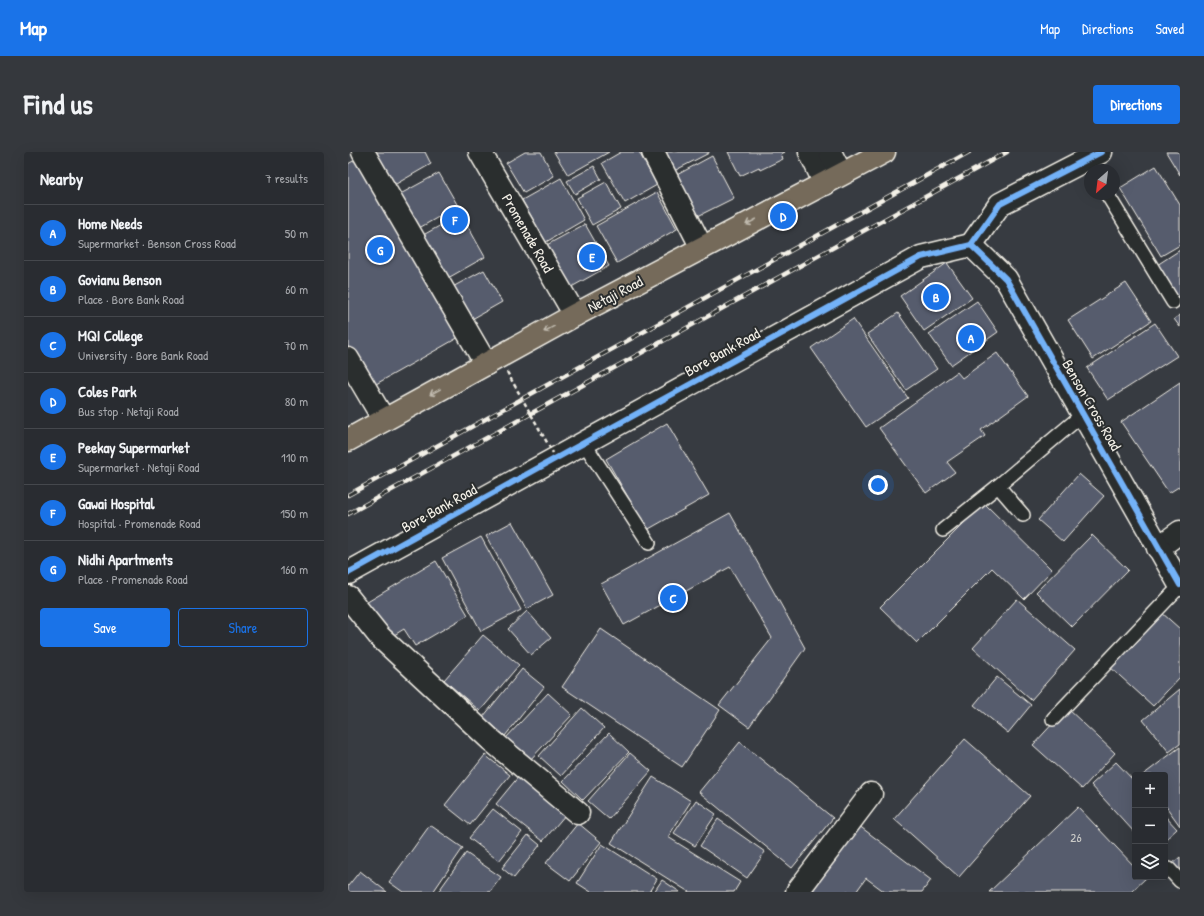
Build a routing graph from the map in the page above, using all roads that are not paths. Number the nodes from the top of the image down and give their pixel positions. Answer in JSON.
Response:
{"nodes":[{"id":1,"x":363,"y":152,"type":"edge"},
{"id":2,"x":480,"y":152,"type":"edge"},
{"id":3,"x":653,"y":152,"type":"edge"},
{"id":4,"x":810,"y":152,"type":"edge"},
{"id":5,"x":830,"y":152,"type":"edge"},
{"id":6,"x":884,"y":152,"type":"edge"},
{"id":7,"x":1093,"y":160,"type":"edge"},
{"id":8,"x":833,"y":179,"type":"junction"},
{"id":9,"x":1111,"y":200,"type":"edge"},
{"id":10,"x":971,"y":245,"type":"junction"},
{"id":11,"x":702,"y":248,"type":"junction"},
{"id":12,"x":1173,"y":302,"type":"dead end"},
{"id":13,"x":575,"y":315,"type":"junction"},
{"id":14,"x":348,"y":359,"type":"edge"},
{"id":15,"x":486,"y":364,"type":"junction"},
{"id":16,"x":1082,"y":415,"type":"junction"},
{"id":17,"x":384,"y":420,"type":"junction"},
{"id":18,"x":348,"y":440,"type":"edge"},
{"id":19,"x":584,"y":443,"type":"junction"},
{"id":20,"x":998,"y":486,"type":"junction"},
{"id":21,"x":1023,"y":514,"type":"dead end"},
{"id":22,"x":943,"y":530,"type":"dead end"},
{"id":23,"x":1180,"y":532,"type":"edge"},
{"id":24,"x":649,"y":543,"type":"dead end"},
{"id":25,"x":1158,"y":548,"type":"junction"},
{"id":26,"x":348,"y":573,"type":"edge"},
{"id":27,"x":1180,"y":585,"type":"edge"},
{"id":28,"x":348,"y":597,"type":"edge"},
{"id":29,"x":1053,"y":719,"type":"dead end"},
{"id":30,"x":871,"y":794,"type":"dead end"},
{"id":31,"x":578,"y":813,"type":"dead end"},
{"id":32,"x":1169,"y":868,"type":"dead end"},
{"id":33,"x":1180,"y":881,"type":"edge"},
{"id":34,"x":797,"y":892,"type":"edge"}],
"edges":[{"from":1,"to":15,"type":"street"},
{"from":2,"to":13,"type":"street","name":"Promenade Road"},
{"from":3,"to":11,"type":"street"},
{"from":4,"to":8,"type":"street"},
{"from":5,"to":8,"type":"street"},
{"from":6,"to":8,"type":"main road","name":"Netaji Road"},
{"from":7,"to":10,"type":"street"},
{"from":8,"to":11,"type":"main road","name":"Netaji Road","one_way":true},
{"from":9,"to":12,"type":"lane"},
{"from":10,"to":16,"type":"street","name":"Benson Cross Road"},
{"from":10,"to":19,"type":"street","name":"Bore Bank Road"},
{"from":11,"to":13,"type":"main road","name":"Netaji Road"},
{"from":13,"to":15,"type":"main road","name":"Netaji Road","one_way":true},
{"from":14,"to":17,"type":"street"},
{"from":15,"to":17,"type":"main road","name":"Netaji Road","one_way":true},
{"from":16,"to":20,"type":"lane"},
{"from":16,"to":25,"type":"street","name":"Benson Cross Road"},
{"from":17,"to":18,"type":"main road","name":"Netaji Road"},
{"from":19,"to":24,"type":"lane"},
{"from":19,"to":26,"type":"street","name":"Bore Bank Road"},
{"from":20,"to":21,"type":"lane"},
{"from":20,"to":22,"type":"lane"},
{"from":23,"to":25,"type":"street"},
{"from":25,"to":27,"type":"street","name":"Benson Cross Road"},
{"from":27,"to":29,"type":"lane"},
{"from":28,"to":31,"type":"street"},
{"from":30,"to":34,"type":"street"},
{"from":32,"to":33,"type":"lane"}]}
